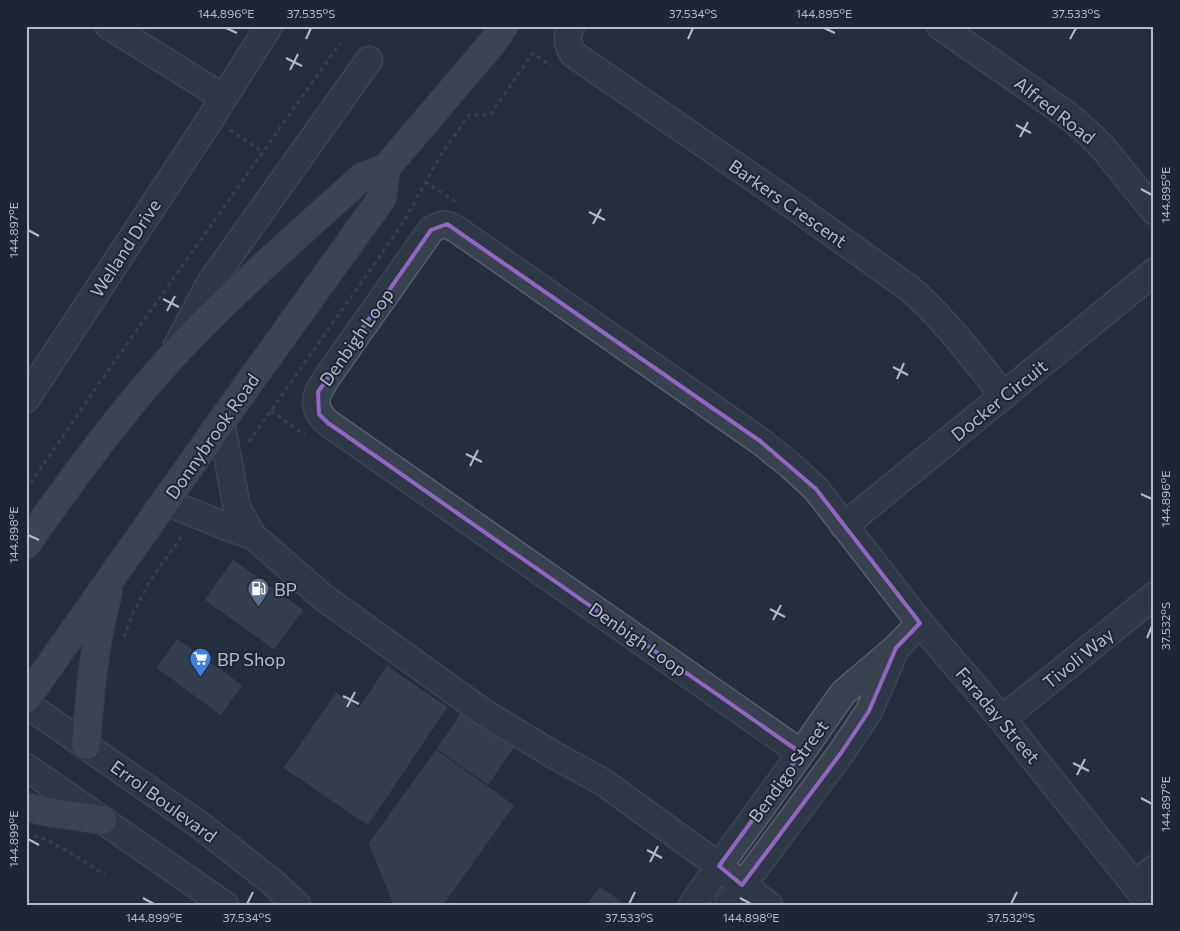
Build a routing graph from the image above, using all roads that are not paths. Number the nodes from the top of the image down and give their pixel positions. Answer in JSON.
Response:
{"nodes":[{"id":1,"x":109,"y":26,"type":"edge"},
{"id":2,"x":269,"y":26,"type":"edge"},
{"id":3,"x":504,"y":26,"type":"edge"},
{"id":4,"x":571,"y":26,"type":"edge"},
{"id":5,"x":940,"y":26,"type":"edge"},
{"id":6,"x":369,"y":60,"type":"dead end"},
{"id":7,"x":223,"y":98,"type":"junction"},
{"id":8,"x":386,"y":168,"type":"junction"},
{"id":9,"x":1154,"y":211,"type":"edge"},
{"id":10,"x":1154,"y":272,"type":"edge"},
{"id":11,"x":168,"y":362,"type":"junction"},
{"id":12,"x":1004,"y":396,"type":"junction"},
{"id":13,"x":26,"y":399,"type":"edge"},
{"id":14,"x":221,"y":422,"type":"junction"},
{"id":15,"x":166,"y":502,"type":"junction"},
{"id":16,"x":844,"y":526,"type":"junction"},
{"id":17,"x":253,"y":536,"type":"junction"},
{"id":18,"x":26,"y":544,"type":"edge"},
{"id":19,"x":113,"y":577,"type":"junction"},
{"id":20,"x":1154,"y":596,"type":"edge"},
{"id":21,"x":920,"y":623,"type":"junction"},
{"id":22,"x":896,"y":648,"type":"junction"},
{"id":23,"x":26,"y":699,"type":"edge"},
{"id":24,"x":26,"y":704,"type":"edge"},
{"id":25,"x":1002,"y":719,"type":"junction"},
{"id":26,"x":86,"y":745,"type":"junction"},
{"id":27,"x":801,"y":753,"type":"junction"},
{"id":28,"x":26,"y":767,"type":"edge"},
{"id":29,"x":26,"y":807,"type":"edge"},
{"id":30,"x":102,"y":820,"type":"junction"},
{"id":31,"x":719,"y":866,"type":"junction"},
{"id":32,"x":1144,"y":877,"type":"edge"},
{"id":33,"x":735,"y":895,"type":"edge"},
{"id":34,"x":225,"y":905,"type":"edge"},
{"id":35,"x":297,"y":905,"type":"edge"},
{"id":36,"x":692,"y":905,"type":"edge"},
{"id":37,"x":769,"y":905,"type":"edge"},
{"id":38,"x":1151,"y":905,"type":"edge"}],
"edges":[{"from":1,"to":7,"type":"street"},
{"from":2,"to":7,"type":"street","name":"Welland Drive"},
{"from":3,"to":8,"type":"main road"},
{"from":4,"to":12,"type":"street","name":"Barkers Crescent"},
{"from":5,"to":9,"type":"street","name":"Alfred Road"},
{"from":6,"to":11,"type":"street"},
{"from":7,"to":13,"type":"street","name":"Welland Drive"},
{"from":8,"to":11,"type":"main road"},
{"from":8,"to":14,"type":"main road","name":"Donnybrook Road"},
{"from":10,"to":12,"type":"street","name":"Docker Circuit"},
{"from":11,"to":18,"type":"main road"},
{"from":12,"to":16,"type":"street","name":"Docker Circuit"},
{"from":14,"to":15,"type":"main road","name":"Donnybrook Road"},
{"from":14,"to":17,"type":"street"},
{"from":15,"to":17,"type":"street"},
{"from":15,"to":19,"type":"main road","name":"Donnybrook Road"},
{"from":16,"to":21,"type":"street","name":"Faraday Street"},
{"from":16,"to":27,"type":"street","name":"Denbigh Loop"},
{"from":17,"to":31,"type":"street"},
{"from":19,"to":23,"type":"main road","name":"Donnybrook Road"},
{"from":19,"to":26,"type":"main road"},
{"from":20,"to":25,"type":"street","name":"Tivoli Way"},
{"from":21,"to":22,"type":"street","name":"Bendigo Street"},
{"from":21,"to":25,"type":"street","name":"Faraday Street"},
{"from":22,"to":27,"type":"street","name":"Bendigo Street"},
{"from":22,"to":33,"type":"street","name":"Bendigo Street"},
{"from":24,"to":26,"type":"street","name":"Errol Boulevard"},
{"from":25,"to":32,"type":"street","name":"Faraday Street"},
{"from":26,"to":35,"type":"street","name":"Errol Boulevard"},
{"from":27,"to":31,"type":"street","name":"Bendigo Street"},
{"from":28,"to":30,"type":"street"},
{"from":29,"to":30,"type":"main road"},
{"from":30,"to":34,"type":"street"},
{"from":31,"to":33,"type":"street"},
{"from":31,"to":36,"type":"street","name":"Bendigo Street"},
{"from":32,"to":38,"type":"street","name":"Faraday Street"},
{"from":33,"to":37,"type":"street"}]}
